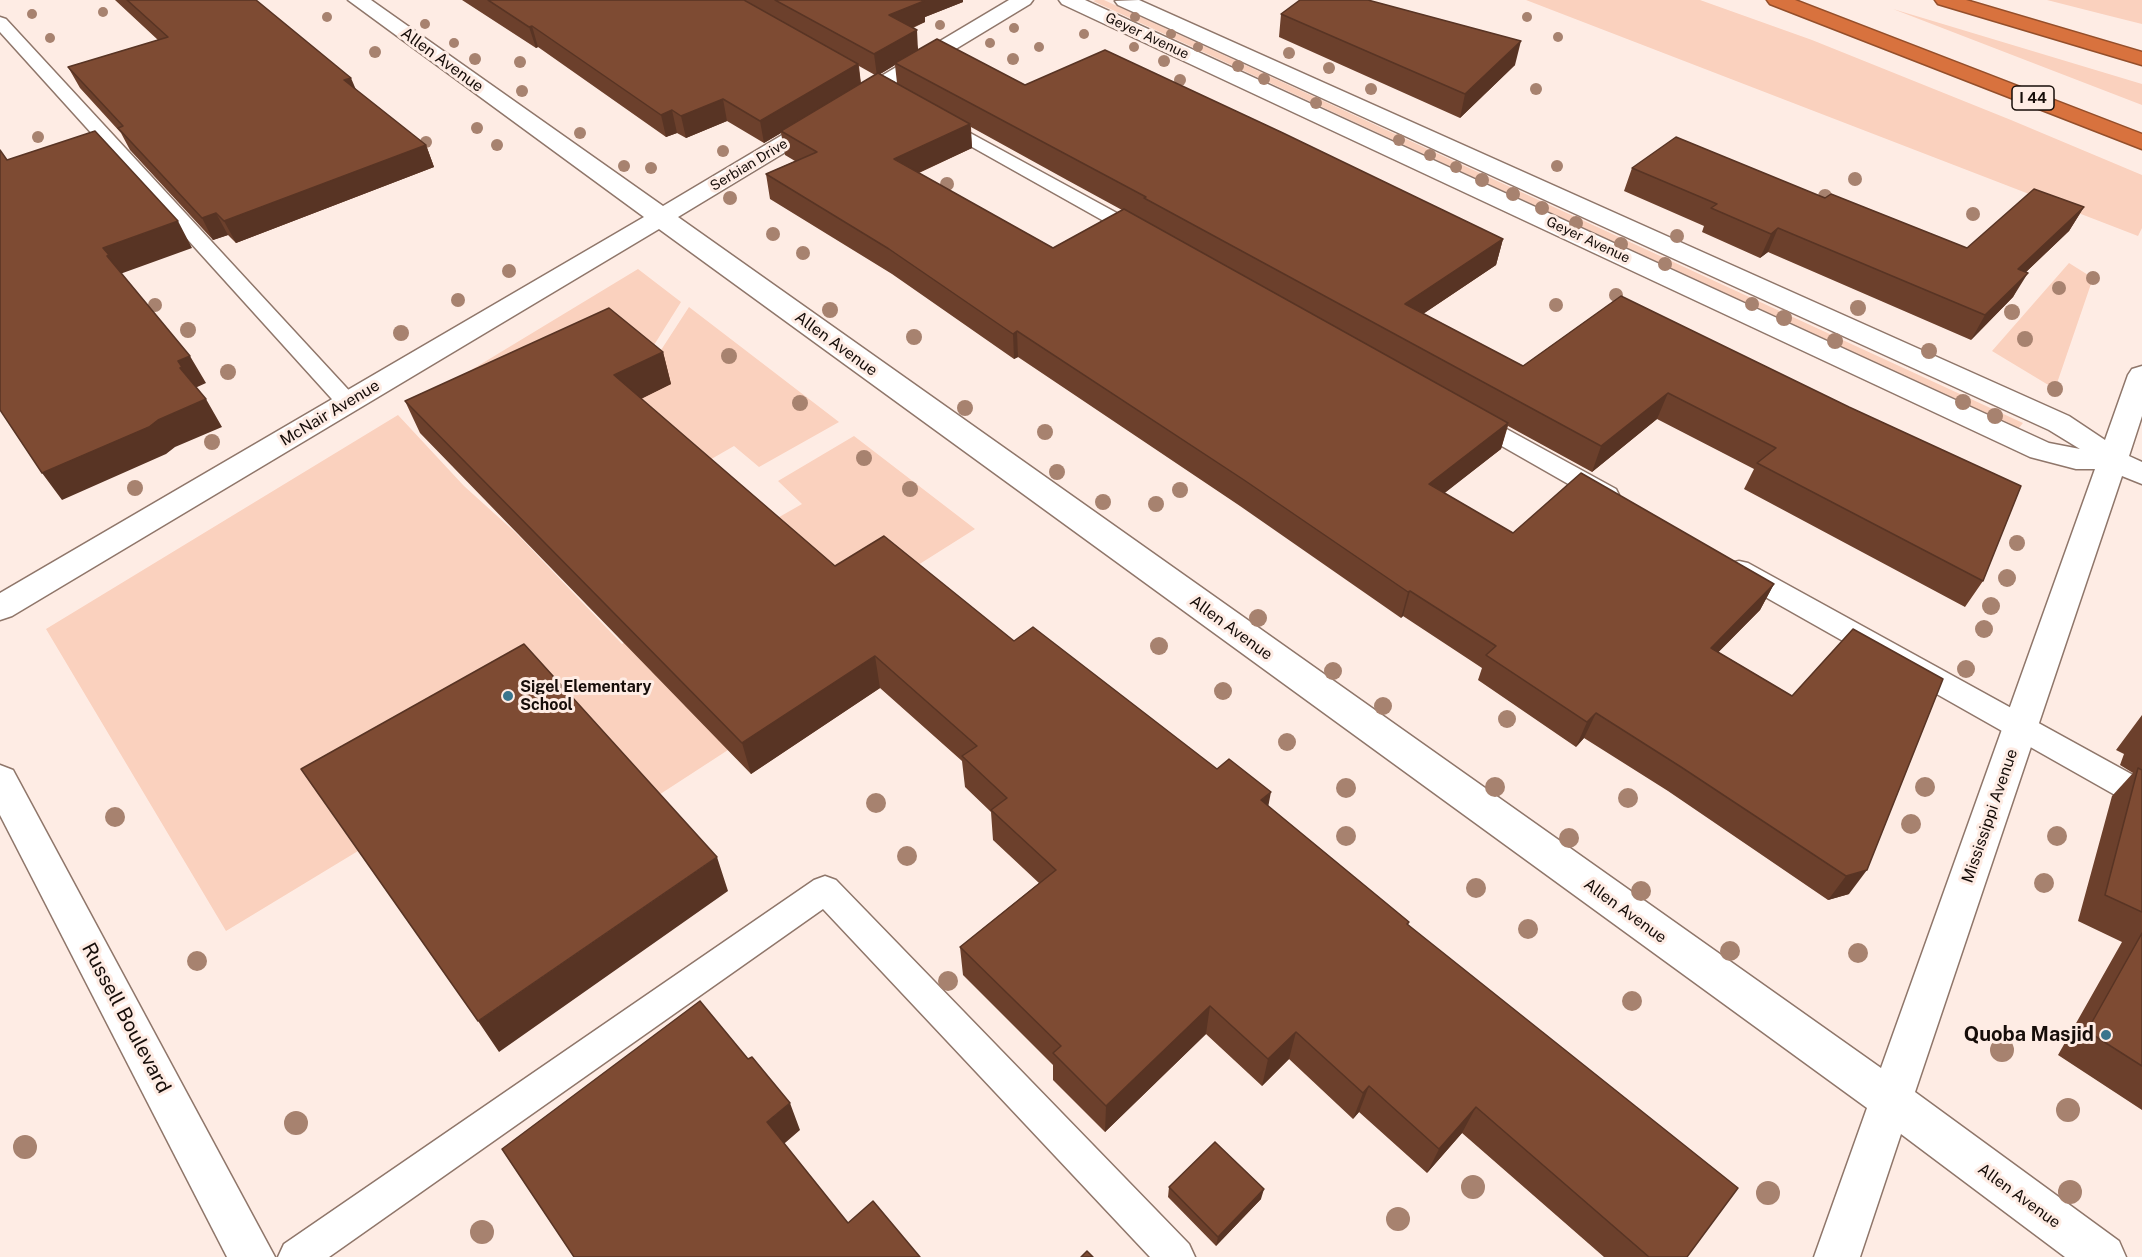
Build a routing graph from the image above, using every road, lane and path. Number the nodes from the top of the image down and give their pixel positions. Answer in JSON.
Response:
{"nodes":[{"id":1,"x":357,"y":0,"type":"edge"},
{"id":2,"x":1023,"y":0,"type":"edge"},
{"id":3,"x":1069,"y":0,"type":"edge"},
{"id":4,"x":1123,"y":0,"type":"edge"},
{"id":5,"x":1777,"y":0,"type":"edge"},
{"id":6,"x":1818,"y":0,"type":"edge"},
{"id":7,"x":1945,"y":0,"type":"edge"},
{"id":8,"x":1973,"y":0,"type":"edge"},
{"id":9,"x":0,"y":22,"type":"edge"},
{"id":10,"x":2142,"y":41,"type":"edge"},
{"id":11,"x":1922,"y":45,"type":"junction"},
{"id":12,"x":2142,"y":59,"type":"edge"},
{"id":13,"x":888,"y":92,"type":"junction"},
{"id":14,"x":2142,"y":142,"type":"edge"},
{"id":15,"x":2142,"y":162,"type":"edge"},
{"id":16,"x":660,"y":218,"type":"junction"},
{"id":17,"x":1165,"y":248,"type":"edge"},
{"id":18,"x":2142,"y":375,"type":"edge"},
{"id":19,"x":348,"y":403,"type":"junction"},
{"id":20,"x":1456,"y":411,"type":"edge"},
{"id":21,"x":2127,"y":467,"type":"edge"},
{"id":22,"x":1622,"y":504,"type":"edge"},
{"id":23,"x":1715,"y":556,"type":"edge"},
{"id":24,"x":0,"y":608,"type":"edge"},
{"id":25,"x":2020,"y":726,"type":"junction"},
{"id":26,"x":0,"y":780,"type":"edge"},
{"id":27,"x":2142,"y":795,"type":"edge"},
{"id":28,"x":1892,"y":1101,"type":"junction"},
{"id":29,"x":252,"y":1257,"type":"edge"},
{"id":30,"x":297,"y":1257,"type":"edge"},
{"id":31,"x":1176,"y":1257,"type":"edge"},
{"id":32,"x":1837,"y":1257,"type":"edge"},
{"id":33,"x":2103,"y":1257,"type":"edge"}],
"edges":[{"from":1,"to":16,"type":"street","name":"Allen Avenue"},
{"from":2,"to":13,"type":"street","name":"Serbian Drive"},
{"from":3,"to":21,"type":"street","name":"Geyer Avenue"},
{"from":4,"to":21,"type":"street","name":"Geyer Avenue"},
{"from":5,"to":11,"type":"highway","number":"I 44"},
{"from":6,"to":11,"type":"highway"},
{"from":7,"to":12,"type":"highway"},
{"from":8,"to":10,"type":"highway"},
{"from":9,"to":19,"type":"lane"},
{"from":11,"to":14,"type":"highway","number":"I 44"},
{"from":11,"to":15,"type":"highway"},
{"from":13,"to":16,"type":"street","name":"Serbian Drive"},
{"from":13,"to":17,"type":"lane"},
{"from":16,"to":19,"type":"street","name":"McNair Avenue"},
{"from":16,"to":28,"type":"street","name":"Allen Avenue"},
{"from":18,"to":21,"type":"street","name":"Mississippi Avenue"},
{"from":19,"to":24,"type":"street","name":"McNair Avenue"},
{"from":20,"to":22,"type":"lane"},
{"from":21,"to":25,"type":"street","name":"Mississippi Avenue"},
{"from":23,"to":25,"type":"lane"},
{"from":25,"to":27,"type":"lane"},
{"from":25,"to":28,"type":"street","name":"Mississippi Avenue"},
{"from":26,"to":29,"type":"street","name":"Russell Boulevard"},
{"from":28,"to":32,"type":"street","name":"Mississippi Avenue"},
{"from":28,"to":33,"type":"street","name":"Allen Avenue"},
{"from":30,"to":31,"type":"lane"}]}
